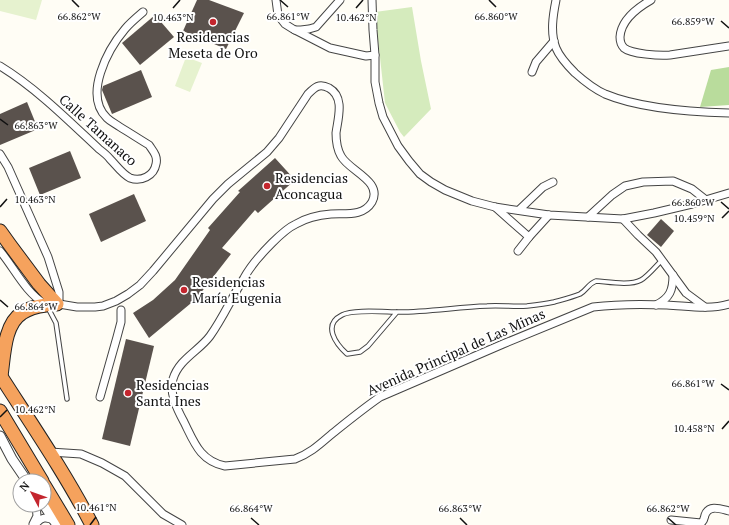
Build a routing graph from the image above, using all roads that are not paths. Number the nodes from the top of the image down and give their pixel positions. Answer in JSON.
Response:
{"nodes":[{"id":1,"x":276,"y":0,"type":"edge"},
{"id":2,"x":340,"y":0,"type":"edge"},
{"id":3,"x":372,"y":0,"type":"edge"},
{"id":4,"x":556,"y":0,"type":"edge"},
{"id":5,"x":651,"y":0,"type":"edge"},
{"id":6,"x":143,"y":12,"type":"dead end"},
{"id":7,"x":293,"y":29,"type":"junction"},
{"id":8,"x":554,"y":41,"type":"junction"},
{"id":9,"x":729,"y":46,"type":"edge"},
{"id":10,"x":375,"y":55,"type":"junction"},
{"id":11,"x":0,"y":66,"type":"edge"},
{"id":12,"x":532,"y":72,"type":"dead end"},
{"id":13,"x":729,"y":113,"type":"edge"},
{"id":14,"x":0,"y":154,"type":"edge"},
{"id":15,"x":553,"y":182,"type":"dead end"},
{"id":16,"x":729,"y":193,"type":"edge"},
{"id":17,"x":706,"y":200,"type":"junction"},
{"id":18,"x":495,"y":207,"type":"junction"},
{"id":19,"x":519,"y":210,"type":"junction"},
{"id":20,"x":549,"y":215,"type":"junction"},
{"id":21,"x":588,"y":216,"type":"junction"},
{"id":22,"x":623,"y":219,"type":"junction"},
{"id":23,"x":0,"y":231,"type":"edge"},
{"id":24,"x":529,"y":237,"type":"junction"},
{"id":25,"x":0,"y":251,"type":"edge"},
{"id":26,"x":518,"y":251,"type":"dead end"},
{"id":27,"x":662,"y":259,"type":"junction"},
{"id":28,"x":673,"y":274,"type":"junction"},
{"id":29,"x":729,"y":304,"type":"edge"},
{"id":30,"x":54,"y":305,"type":"junction"},
{"id":31,"x":656,"y":305,"type":"junction"},
{"id":32,"x":706,"y":307,"type":"junction"},
{"id":33,"x":121,"y":310,"type":"dead end"},
{"id":34,"x":397,"y":312,"type":"junction"},
{"id":35,"x":0,"y":375,"type":"edge"},
{"id":36,"x":100,"y":397,"type":"dead end"},
{"id":37,"x":67,"y":399,"type":"dead end"},
{"id":38,"x":0,"y":411,"type":"edge"},
{"id":39,"x":0,"y":436,"type":"edge"},
{"id":40,"x":50,"y":452,"type":"junction"},
{"id":41,"x":22,"y":473,"type":"edge"},
{"id":42,"x":37,"y":473,"type":"edge"},
{"id":43,"x":52,"y":498,"type":"edge"},
{"id":44,"x":729,"y":511,"type":"edge"},
{"id":45,"x":37,"y":513,"type":"edge"},
{"id":46,"x":49,"y":513,"type":"edge"},
{"id":47,"x":671,"y":520,"type":"dead end"},
{"id":48,"x":56,"y":523,"type":"edge"},
{"id":49,"x":34,"y":525,"type":"edge"},
{"id":50,"x":68,"y":525,"type":"edge"},
{"id":51,"x":92,"y":525,"type":"edge"},
{"id":52,"x":182,"y":525,"type":"edge"}],
"edges":[{"from":1,"to":7,"type":"street"},
{"from":2,"to":7,"type":"street"},
{"from":3,"to":10,"type":"street"},
{"from":4,"to":8,"type":"street"},
{"from":5,"to":9,"type":"street"},
{"from":6,"to":11,"type":"street","name":"Calle Tamanaco"},
{"from":7,"to":10,"type":"street"},
{"from":8,"to":12,"type":"street"},
{"from":8,"to":13,"type":"street"},
{"from":10,"to":18,"type":"street"},
{"from":14,"to":30,"type":"street"},
{"from":15,"to":19,"type":"street"},
{"from":16,"to":17,"type":"street"},
{"from":17,"to":21,"type":"street"},
{"from":17,"to":22,"type":"street"},
{"from":18,"to":19,"type":"street"},
{"from":18,"to":24,"type":"street"},
{"from":19,"to":20,"type":"street"},
{"from":20,"to":21,"type":"street"},
{"from":20,"to":24,"type":"street"},
{"from":21,"to":22,"type":"street"},
{"from":22,"to":27,"type":"street"},
{"from":23,"to":30,"type":"highway"},
{"from":24,"to":26,"type":"street"},
{"from":25,"to":30,"type":"street"},
{"from":27,"to":28,"type":"street"},
{"from":27,"to":34,"type":"lane"},
{"from":28,"to":31,"type":"street"},
{"from":28,"to":32,"type":"street"},
{"from":29,"to":32,"type":"street","name":"Avenida Principal de Las Minas"},
{"from":30,"to":31,"type":"street","name":"Avenida Principal de Las Minas"},
{"from":30,"to":35,"type":"highway"},
{"from":30,"to":37,"type":"lane"},
{"from":31,"to":32,"type":"street","name":"Avenida Principal de Las Minas"},
{"from":33,"to":36,"type":"street"},
{"from":34,"to":34,"type":"lane"},
{"from":35,"to":40,"type":"highway"},
{"from":38,"to":42,"type":"highway"},
{"from":39,"to":41,"type":"street"},
{"from":40,"to":51,"type":"highway"},
{"from":40,"to":52,"type":"street"},
{"from":43,"to":50,"type":"highway"},
{"from":44,"to":47,"type":"street"},
{"from":45,"to":49,"type":"street"},
{"from":46,"to":48,"type":"street"},
{"from":48,"to":49,"type":"street"}]}
